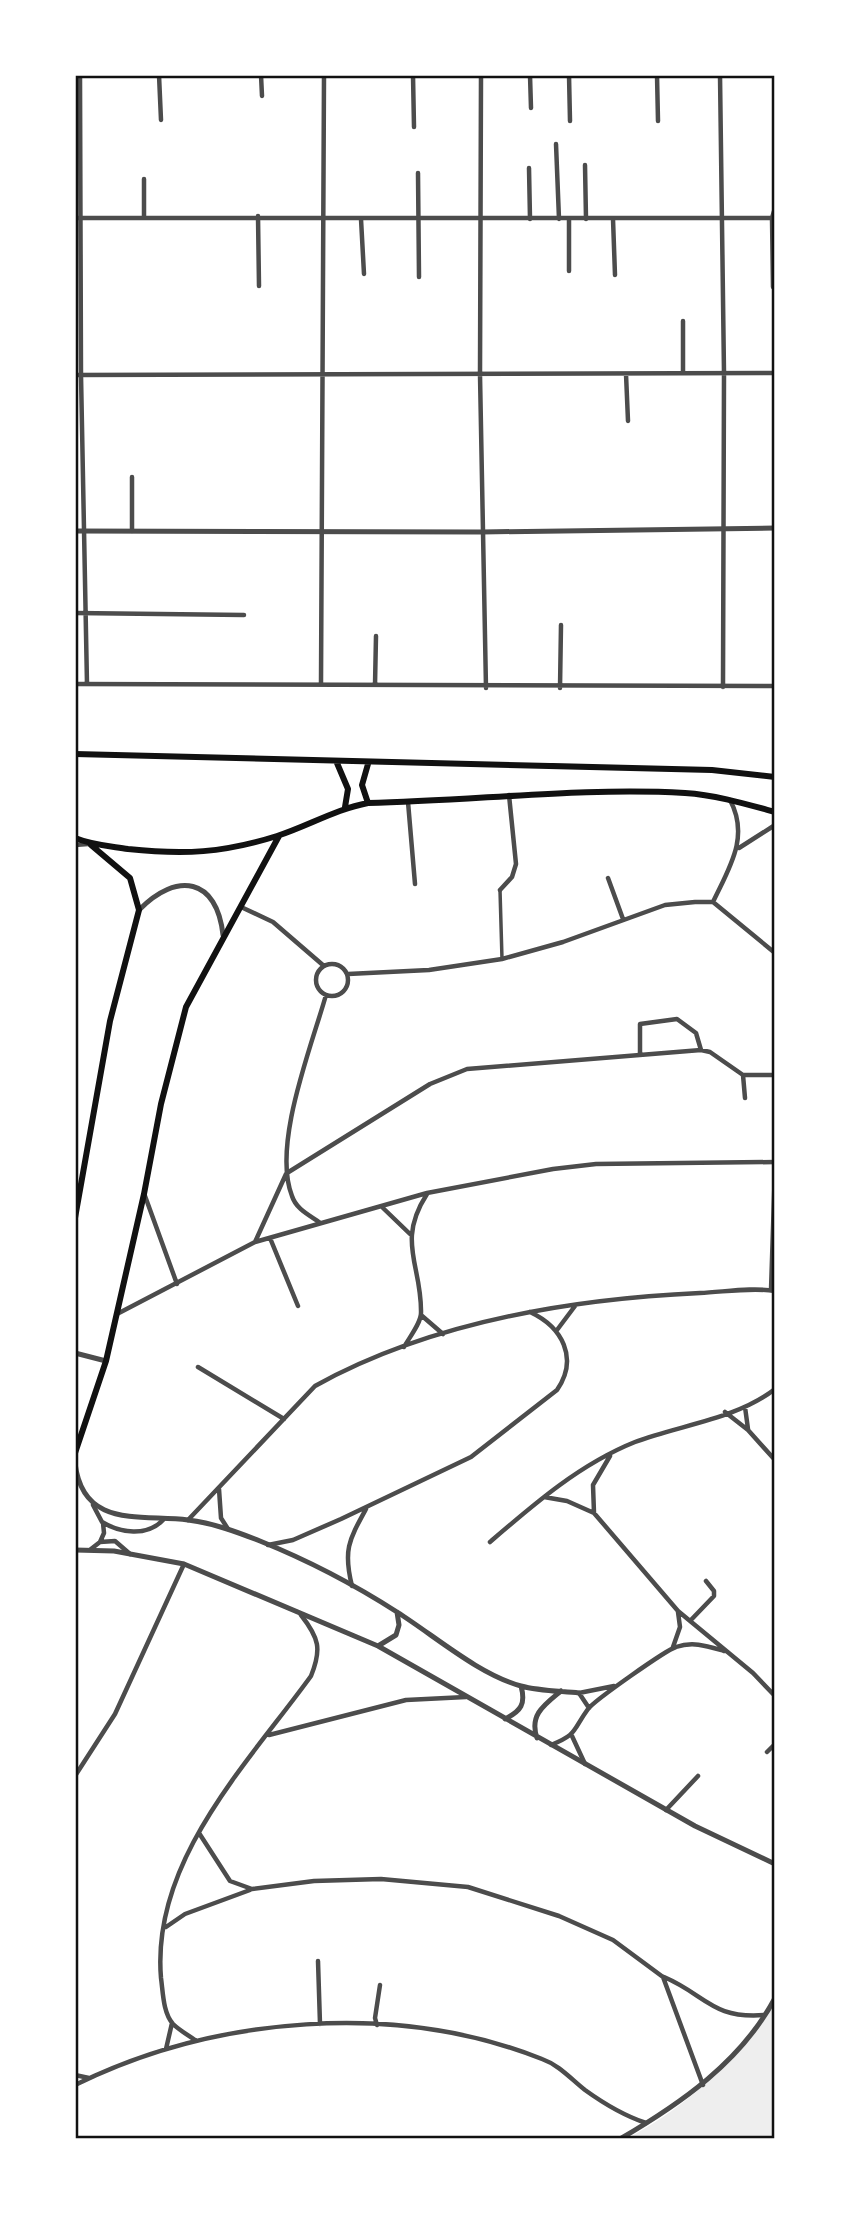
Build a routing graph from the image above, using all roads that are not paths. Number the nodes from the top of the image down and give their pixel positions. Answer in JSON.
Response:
{"nodes":[{"id":1,"x":80,"y":75,"type":"edge"},
{"id":2,"x":159,"y":75,"type":"edge"},
{"id":3,"x":261,"y":75,"type":"edge"},
{"id":4,"x":324,"y":75,"type":"edge"},
{"id":5,"x":413,"y":75,"type":"edge"},
{"id":6,"x":481,"y":75,"type":"edge"},
{"id":7,"x":530,"y":75,"type":"edge"},
{"id":8,"x":569,"y":75,"type":"edge"},
{"id":9,"x":657,"y":75,"type":"edge"},
{"id":10,"x":719,"y":75,"type":"edge"},
{"id":11,"x":262,"y":96,"type":"dead end"},
{"id":12,"x":531,"y":108,"type":"dead end"},
{"id":13,"x":161,"y":120,"type":"dead end"},
{"id":14,"x":570,"y":121,"type":"dead end"},
{"id":15,"x":658,"y":121,"type":"dead end"},
{"id":16,"x":414,"y":127,"type":"dead end"},
{"id":17,"x":556,"y":144,"type":"dead end"},
{"id":18,"x":585,"y":164,"type":"dead end"},
{"id":19,"x":529,"y":168,"type":"dead end"},
{"id":20,"x":418,"y":173,"type":"dead end"},
{"id":21,"x":144,"y":180,"type":"dead end"},
{"id":22,"x":775,"y":208,"type":"edge"},
{"id":23,"x":258,"y":216,"type":"junction"},
{"id":24,"x":144,"y":217,"type":"junction"},
{"id":25,"x":78,"y":218,"type":"edge"},
{"id":26,"x":325,"y":218,"type":"junction"},
{"id":27,"x":773,"y":218,"type":"edge"},
{"id":28,"x":361,"y":219,"type":"junction"},
{"id":29,"x":417,"y":219,"type":"junction"},
{"id":30,"x":483,"y":219,"type":"junction"},
{"id":31,"x":530,"y":219,"type":"junction"},
{"id":32,"x":559,"y":219,"type":"junction"},
{"id":33,"x":569,"y":219,"type":"junction"},
{"id":34,"x":586,"y":219,"type":"junction"},
{"id":35,"x":613,"y":219,"type":"junction"},
{"id":36,"x":722,"y":219,"type":"junction"},
{"id":37,"x":569,"y":271,"type":"dead end"},
{"id":38,"x":364,"y":274,"type":"dead end"},
{"id":39,"x":615,"y":275,"type":"dead end"},
{"id":40,"x":419,"y":277,"type":"dead end"},
{"id":41,"x":259,"y":286,"type":"dead end"},
{"id":42,"x":772,"y":287,"type":"dead end"},
{"id":43,"x":683,"y":321,"type":"dead end"},
{"id":44,"x":683,"y":373,"type":"junction"},
{"id":45,"x":724,"y":373,"type":"junction"},
{"id":46,"x":775,"y":373,"type":"edge"},
{"id":47,"x":626,"y":374,"type":"junction"},
{"id":48,"x":78,"y":375,"type":"edge"},
{"id":49,"x":323,"y":375,"type":"junction"},
{"id":50,"x":480,"y":375,"type":"junction"},
{"id":51,"x":628,"y":421,"type":"dead end"},
{"id":52,"x":132,"y":477,"type":"dead end"},
{"id":53,"x":723,"y":527,"type":"junction"},
{"id":54,"x":775,"y":528,"type":"edge"},
{"id":55,"x":84,"y":530,"type":"junction"},
{"id":56,"x":75,"y":531,"type":"edge"},
{"id":57,"x":132,"y":531,"type":"junction"},
{"id":58,"x":322,"y":532,"type":"junction"},
{"id":59,"x":482,"y":532,"type":"junction"},
{"id":60,"x":75,"y":614,"type":"edge"},
{"id":61,"x":86,"y":614,"type":"junction"},
{"id":62,"x":244,"y":615,"type":"dead end"},
{"id":63,"x":561,"y":625,"type":"dead end"},
{"id":64,"x":376,"y":636,"type":"dead end"},
{"id":65,"x":75,"y":684,"type":"edge"},
{"id":66,"x":87,"y":684,"type":"junction"},
{"id":67,"x":321,"y":684,"type":"junction"},
{"id":68,"x":375,"y":685,"type":"junction"},
{"id":69,"x":723,"y":687,"type":"junction"},
{"id":70,"x":775,"y":687,"type":"edge"},
{"id":71,"x":486,"y":688,"type":"junction"},
{"id":72,"x":560,"y":688,"type":"junction"},
{"id":73,"x":75,"y":754,"type":"edge"},
{"id":74,"x":337,"y":763,"type":"junction"},
{"id":75,"x":368,"y":764,"type":"junction"},
{"id":76,"x":775,"y":777,"type":"edge"},
{"id":77,"x":509,"y":795,"type":"junction"},
{"id":78,"x":730,"y":800,"type":"junction"},
{"id":79,"x":408,"y":802,"type":"junction"},
{"id":80,"x":368,"y":803,"type":"junction"},
{"id":81,"x":345,"y":807,"type":"junction"},
{"id":82,"x":775,"y":813,"type":"edge"},
{"id":83,"x":775,"y":825,"type":"edge"},
{"id":84,"x":279,"y":836,"type":"junction"},
{"id":85,"x":75,"y":838,"type":"edge"},
{"id":86,"x":90,"y":844,"type":"junction"},
{"id":87,"x":75,"y":845,"type":"edge"},
{"id":88,"x":738,"y":849,"type":"junction"},
{"id":89,"x":608,"y":878,"type":"dead end"},
{"id":90,"x":415,"y":884,"type":"dead end"},
{"id":91,"x":500,"y":890,"type":"joint"},
{"id":92,"x":713,"y":902,"type":"junction"},
{"id":93,"x":241,"y":907,"type":"junction"},
{"id":94,"x":139,"y":910,"type":"junction"},
{"id":95,"x":623,"y":919,"type":"junction"},
{"id":96,"x":223,"y":935,"type":"junction"},
{"id":97,"x":775,"y":953,"type":"edge"},
{"id":98,"x":502,"y":959,"type":"junction"},
{"id":99,"x":324,"y":966,"type":"junction"},
{"id":100,"x":348,"y":974,"type":"junction"},
{"id":101,"x":326,"y":995,"type":"junction"},
{"id":102,"x":701,"y":1050,"type":"junction"},
{"id":103,"x":640,"y":1055,"type":"junction"},
{"id":104,"x":743,"y":1075,"type":"junction"},
{"id":105,"x":775,"y":1075,"type":"edge"},
{"id":106,"x":745,"y":1098,"type":"dead end"},
{"id":107,"x":775,"y":1165,"type":"edge"},
{"id":108,"x":287,"y":1173,"type":"junction"},
{"id":109,"x":427,"y":1193,"type":"junction"},
{"id":110,"x":144,"y":1194,"type":"junction"},
{"id":111,"x":383,"y":1208,"type":"junction"},
{"id":112,"x":75,"y":1218,"type":"edge"},
{"id":113,"x":320,"y":1222,"type":"junction"},
{"id":114,"x":410,"y":1235,"type":"junction"},
{"id":115,"x":270,"y":1238,"type":"junction"},
{"id":116,"x":255,"y":1242,"type":"junction"},
{"id":117,"x":177,"y":1284,"type":"junction"},
{"id":118,"x":773,"y":1291,"type":"edge"},
{"id":119,"x":575,"y":1306,"type":"junction"},
{"id":120,"x":298,"y":1307,"type":"dead end"},
{"id":121,"x":530,"y":1312,"type":"junction"},
{"id":122,"x":117,"y":1314,"type":"junction"},
{"id":123,"x":421,"y":1315,"type":"junction"},
{"id":124,"x":557,"y":1330,"type":"junction"},
{"id":125,"x":443,"y":1334,"type":"junction"},
{"id":126,"x":403,"y":1349,"type":"junction"},
{"id":127,"x":75,"y":1353,"type":"edge"},
{"id":128,"x":106,"y":1360,"type":"junction"},
{"id":129,"x":198,"y":1367,"type":"dead end"},
{"id":130,"x":775,"y":1389,"type":"edge"},
{"id":131,"x":745,"y":1406,"type":"junction"},
{"id":132,"x":725,"y":1412,"type":"junction"},
{"id":133,"x":284,"y":1419,"type":"junction"},
{"id":134,"x":748,"y":1430,"type":"junction"},
{"id":135,"x":75,"y":1452,"type":"edge"},
{"id":136,"x":613,"y":1452,"type":"junction"},
{"id":137,"x":775,"y":1460,"type":"edge"},
{"id":138,"x":75,"y":1463,"type":"edge"},
{"id":139,"x":219,"y":1488,"type":"junction"},
{"id":140,"x":543,"y":1496,"type":"junction"},
{"id":141,"x":93,"y":1505,"type":"junction"},
{"id":142,"x":366,"y":1508,"type":"junction"},
{"id":143,"x":594,"y":1513,"type":"junction"},
{"id":144,"x":163,"y":1520,"type":"junction"},
{"id":145,"x":188,"y":1520,"type":"junction"},
{"id":146,"x":102,"y":1522,"type":"junction"},
{"id":147,"x":228,"y":1529,"type":"junction"},
{"id":148,"x":128,"y":1532,"type":"junction"},
{"id":149,"x":100,"y":1542,"type":"junction"},
{"id":150,"x":490,"y":1542,"type":"dead end"},
{"id":151,"x":121,"y":1545,"type":"junction"},
{"id":152,"x":268,"y":1545,"type":"junction"},
{"id":153,"x":91,"y":1549,"type":"junction"},
{"id":154,"x":75,"y":1550,"type":"edge"},
{"id":155,"x":131,"y":1555,"type":"junction"},
{"id":156,"x":184,"y":1564,"type":"junction"},
{"id":157,"x":706,"y":1581,"type":"dead end"},
{"id":158,"x":352,"y":1586,"type":"junction"},
{"id":159,"x":298,"y":1611,"type":"junction"},
{"id":160,"x":678,"y":1611,"type":"junction"},
{"id":161,"x":397,"y":1612,"type":"junction"},
{"id":162,"x":690,"y":1621,"type":"junction"},
{"id":163,"x":378,"y":1646,"type":"junction"},
{"id":164,"x":673,"y":1647,"type":"junction"},
{"id":165,"x":728,"y":1652,"type":"junction"},
{"id":166,"x":521,"y":1686,"type":"junction"},
{"id":167,"x":615,"y":1686,"type":"junction"},
{"id":168,"x":561,"y":1691,"type":"junction"},
{"id":169,"x":579,"y":1693,"type":"junction"},
{"id":170,"x":775,"y":1696,"type":"edge"},
{"id":171,"x":467,"y":1697,"type":"junction"},
{"id":172,"x":589,"y":1708,"type":"junction"},
{"id":173,"x":505,"y":1719,"type":"junction"},
{"id":174,"x":269,"y":1735,"type":"junction"},
{"id":175,"x":572,"y":1736,"type":"junction"},
{"id":176,"x":537,"y":1738,"type":"junction"},
{"id":177,"x":775,"y":1744,"type":"edge"},
{"id":178,"x":551,"y":1745,"type":"junction"},
{"id":179,"x":767,"y":1752,"type":"dead end"},
{"id":180,"x":585,"y":1766,"type":"junction"},
{"id":181,"x":75,"y":1776,"type":"edge"},
{"id":182,"x":698,"y":1776,"type":"dead end"},
{"id":183,"x":666,"y":1810,"type":"junction"},
{"id":184,"x":199,"y":1833,"type":"junction"},
{"id":185,"x":775,"y":1864,"type":"edge"},
{"id":186,"x":252,"y":1889,"type":"junction"},
{"id":187,"x":165,"y":1928,"type":"junction"},
{"id":188,"x":318,"y":1961,"type":"dead end"},
{"id":189,"x":663,"y":1977,"type":"junction"},
{"id":190,"x":380,"y":1985,"type":"dead end"},
{"id":191,"x":775,"y":1998,"type":"edge"},
{"id":192,"x":764,"y":2015,"type":"junction"},
{"id":193,"x":172,"y":2023,"type":"junction"},
{"id":194,"x":320,"y":2024,"type":"junction"},
{"id":195,"x":377,"y":2025,"type":"junction"},
{"id":196,"x":196,"y":2040,"type":"junction"},
{"id":197,"x":166,"y":2049,"type":"junction"},
{"id":198,"x":75,"y":2075,"type":"edge"},
{"id":199,"x":89,"y":2078,"type":"junction"},
{"id":200,"x":75,"y":2085,"type":"edge"},
{"id":201,"x":703,"y":2085,"type":"junction"},
{"id":202,"x":647,"y":2123,"type":"junction"},
{"id":203,"x":620,"y":2139,"type":"edge"}],
"edges":[{"from":1,"to":25,"type":"street"},
{"from":2,"to":13,"type":"street"},
{"from":3,"to":11,"type":"street"},
{"from":4,"to":26,"type":"street"},
{"from":5,"to":16,"type":"street"},
{"from":6,"to":30,"type":"street"},
{"from":7,"to":12,"type":"street"},
{"from":8,"to":14,"type":"street"},
{"from":9,"to":15,"type":"street"},
{"from":10,"to":36,"type":"street"},
{"from":17,"to":32,"type":"street"},
{"from":18,"to":34,"type":"street"},
{"from":19,"to":31,"type":"street"},
{"from":20,"to":29,"type":"street"},
{"from":21,"to":24,"type":"street"},
{"from":22,"to":27,"type":"street"},
{"from":23,"to":24,"type":"street"},
{"from":23,"to":26,"type":"street"},
{"from":23,"to":41,"type":"street"},
{"from":24,"to":25,"type":"street"},
{"from":25,"to":48,"type":"street"},
{"from":26,"to":28,"type":"street"},
{"from":26,"to":49,"type":"street"},
{"from":27,"to":36,"type":"street"},
{"from":27,"to":42,"type":"street"},
{"from":28,"to":29,"type":"street"},
{"from":28,"to":38,"type":"street"},
{"from":29,"to":30,"type":"street"},
{"from":29,"to":40,"type":"street"},
{"from":30,"to":31,"type":"street"},
{"from":30,"to":50,"type":"street"},
{"from":31,"to":32,"type":"street"},
{"from":32,"to":33,"type":"street"},
{"from":33,"to":34,"type":"street"},
{"from":33,"to":37,"type":"street"},
{"from":34,"to":35,"type":"street"},
{"from":35,"to":36,"type":"street"},
{"from":35,"to":39,"type":"street"},
{"from":36,"to":45,"type":"street"},
{"from":43,"to":44,"type":"street"},
{"from":44,"to":45,"type":"street"},
{"from":44,"to":47,"type":"street"},
{"from":45,"to":46,"type":"street"},
{"from":45,"to":53,"type":"street"},
{"from":47,"to":50,"type":"street"},
{"from":47,"to":51,"type":"street"},
{"from":48,"to":49,"type":"street"},
{"from":48,"to":55,"type":"street"},
{"from":49,"to":50,"type":"street"},
{"from":49,"to":58,"type":"street"},
{"from":50,"to":59,"type":"street"},
{"from":52,"to":57,"type":"street"},
{"from":53,"to":54,"type":"street"},
{"from":53,"to":59,"type":"street"},
{"from":53,"to":69,"type":"street"},
{"from":55,"to":56,"type":"street"},
{"from":55,"to":57,"type":"street"},
{"from":55,"to":61,"type":"street"},
{"from":57,"to":58,"type":"street"},
{"from":58,"to":59,"type":"street"},
{"from":58,"to":67,"type":"street"},
{"from":59,"to":71,"type":"street"},
{"from":60,"to":61,"type":"street"},
{"from":61,"to":62,"type":"street"},
{"from":61,"to":66,"type":"street"},
{"from":63,"to":72,"type":"street"},
{"from":64,"to":68,"type":"street"},
{"from":65,"to":66,"type":"street"},
{"from":66,"to":67,"type":"street"},
{"from":67,"to":68,"type":"street"},
{"from":68,"to":71,"type":"street"},
{"from":69,"to":70,"type":"street"},
{"from":69,"to":72,"type":"street"},
{"from":71,"to":72,"type":"street"},
{"from":73,"to":74,"type":"main road"},
{"from":74,"to":75,"type":"main road"},
{"from":74,"to":81,"type":"main road"},
{"from":75,"to":76,"type":"main road"},
{"from":75,"to":80,"type":"main road"},
{"from":77,"to":78,"type":"main road"},
{"from":77,"to":79,"type":"main road"},
{"from":77,"to":91,"type":"street"},
{"from":78,"to":82,"type":"main road"},
{"from":78,"to":88,"type":"street"},
{"from":79,"to":80,"type":"main road"},
{"from":79,"to":90,"type":"street"},
{"from":80,"to":81,"type":"main road"},
{"from":81,"to":84,"type":"main road"},
{"from":83,"to":88,"type":"street"},
{"from":84,"to":86,"type":"main road"},
{"from":84,"to":93,"type":"main road"},
{"from":85,"to":86,"type":"main road"},
{"from":86,"to":87,"type":"street"},
{"from":86,"to":94,"type":"main road"},
{"from":88,"to":92,"type":"street"},
{"from":89,"to":95,"type":"street"},
{"from":91,"to":98,"type":"street"},
{"from":92,"to":95,"type":"street"},
{"from":92,"to":97,"type":"street"},
{"from":93,"to":96,"type":"main road"},
{"from":93,"to":99,"type":"street"},
{"from":94,"to":96,"type":"street"},
{"from":94,"to":112,"type":"main road"},
{"from":95,"to":98,"type":"street"},
{"from":96,"to":110,"type":"main road"},
{"from":98,"to":100,"type":"street"},
{"from":99,"to":100,"type":"street"},
{"from":99,"to":101,"type":"street"},
{"from":100,"to":101,"type":"street"},
{"from":101,"to":108,"type":"street"},
{"from":102,"to":103,"type":"street"},
{"from":102,"to":103,"type":"street"},
{"from":102,"to":104,"type":"street"},
{"from":103,"to":108,"type":"street"},
{"from":104,"to":105,"type":"street"},
{"from":104,"to":106,"type":"street"},
{"from":107,"to":109,"type":"street"},
{"from":107,"to":118,"type":"street"},
{"from":108,"to":113,"type":"street"},
{"from":108,"to":116,"type":"street"},
{"from":109,"to":111,"type":"street"},
{"from":109,"to":114,"type":"street"},
{"from":110,"to":117,"type":"street"},
{"from":110,"to":122,"type":"main road"},
{"from":111,"to":113,"type":"street"},
{"from":111,"to":114,"type":"street"},
{"from":113,"to":115,"type":"street"},
{"from":114,"to":123,"type":"street"},
{"from":115,"to":116,"type":"street"},
{"from":115,"to":120,"type":"street"},
{"from":116,"to":117,"type":"street"},
{"from":117,"to":122,"type":"street"},
{"from":118,"to":119,"type":"street"},
{"from":119,"to":121,"type":"street"},
{"from":119,"to":124,"type":"street"},
{"from":121,"to":124,"type":"street"},
{"from":121,"to":125,"type":"street"},
{"from":122,"to":128,"type":"main road"},
{"from":123,"to":125,"type":"street"},
{"from":123,"to":126,"type":"street"},
{"from":124,"to":142,"type":"street"},
{"from":125,"to":126,"type":"street"},
{"from":126,"to":133,"type":"street"},
{"from":127,"to":128,"type":"street"},
{"from":128,"to":135,"type":"main road"},
{"from":129,"to":133,"type":"street"},
{"from":130,"to":131,"type":"street"},
{"from":131,"to":132,"type":"street"},
{"from":131,"to":134,"type":"street"},
{"from":132,"to":134,"type":"street"},
{"from":132,"to":136,"type":"street"},
{"from":133,"to":139,"type":"street"},
{"from":134,"to":137,"type":"street"},
{"from":136,"to":140,"type":"street"},
{"from":136,"to":143,"type":"street"},
{"from":138,"to":141,"type":"street"},
{"from":139,"to":145,"type":"street"},
{"from":139,"to":147,"type":"street"},
{"from":140,"to":143,"type":"street"},
{"from":140,"to":150,"type":"street"},
{"from":141,"to":144,"type":"street"},
{"from":141,"to":146,"type":"street"},
{"from":142,"to":152,"type":"street"},
{"from":142,"to":158,"type":"street"},
{"from":143,"to":160,"type":"street"},
{"from":144,"to":145,"type":"street"},
{"from":144,"to":148,"type":"street"},
{"from":145,"to":147,"type":"street"},
{"from":146,"to":148,"type":"street"},
{"from":146,"to":149,"type":"street"},
{"from":147,"to":152,"type":"street"},
{"from":148,"to":151,"type":"street"},
{"from":149,"to":151,"type":"street"},
{"from":149,"to":153,"type":"street"},
{"from":151,"to":155,"type":"street"},
{"from":152,"to":158,"type":"street"},
{"from":153,"to":154,"type":"street"},
{"from":153,"to":155,"type":"street"},
{"from":155,"to":156,"type":"street"},
{"from":156,"to":159,"type":"street"},
{"from":156,"to":181,"type":"street"},
{"from":157,"to":162,"type":"street"},
{"from":158,"to":161,"type":"street"},
{"from":159,"to":163,"type":"street"},
{"from":159,"to":174,"type":"street"},
{"from":160,"to":162,"type":"street"},
{"from":160,"to":164,"type":"street"},
{"from":161,"to":163,"type":"street"},
{"from":161,"to":166,"type":"street"},
{"from":162,"to":165,"type":"street"},
{"from":163,"to":171,"type":"street"},
{"from":164,"to":165,"type":"street"},
{"from":164,"to":167,"type":"street"},
{"from":165,"to":170,"type":"street"},
{"from":166,"to":168,"type":"street"},
{"from":166,"to":173,"type":"street"},
{"from":167,"to":169,"type":"street"},
{"from":167,"to":172,"type":"street"},
{"from":168,"to":169,"type":"street"},
{"from":168,"to":176,"type":"street"},
{"from":169,"to":172,"type":"street"},
{"from":171,"to":173,"type":"street"},
{"from":171,"to":174,"type":"street"},
{"from":172,"to":175,"type":"street"},
{"from":173,"to":176,"type":"street"},
{"from":174,"to":184,"type":"street"},
{"from":175,"to":178,"type":"street"},
{"from":175,"to":180,"type":"street"},
{"from":176,"to":178,"type":"street"},
{"from":177,"to":179,"type":"street"},
{"from":178,"to":180,"type":"street"},
{"from":180,"to":183,"type":"street"},
{"from":182,"to":183,"type":"street"},
{"from":183,"to":185,"type":"street"},
{"from":184,"to":186,"type":"street"},
{"from":184,"to":187,"type":"street"},
{"from":186,"to":187,"type":"street"},
{"from":186,"to":189,"type":"street"},
{"from":187,"to":193,"type":"street"},
{"from":188,"to":194,"type":"street"},
{"from":189,"to":192,"type":"street"},
{"from":189,"to":201,"type":"street"},
{"from":190,"to":195,"type":"street"},
{"from":191,"to":192,"type":"street"},
{"from":192,"to":201,"type":"street"},
{"from":193,"to":196,"type":"street"},
{"from":193,"to":197,"type":"street"},
{"from":194,"to":195,"type":"street"},
{"from":194,"to":196,"type":"street"},
{"from":195,"to":202,"type":"street"},
{"from":196,"to":197,"type":"street"},
{"from":197,"to":199,"type":"street"},
{"from":198,"to":199,"type":"street"},
{"from":199,"to":200,"type":"street"},
{"from":201,"to":202,"type":"street"},
{"from":202,"to":203,"type":"street"}]}
